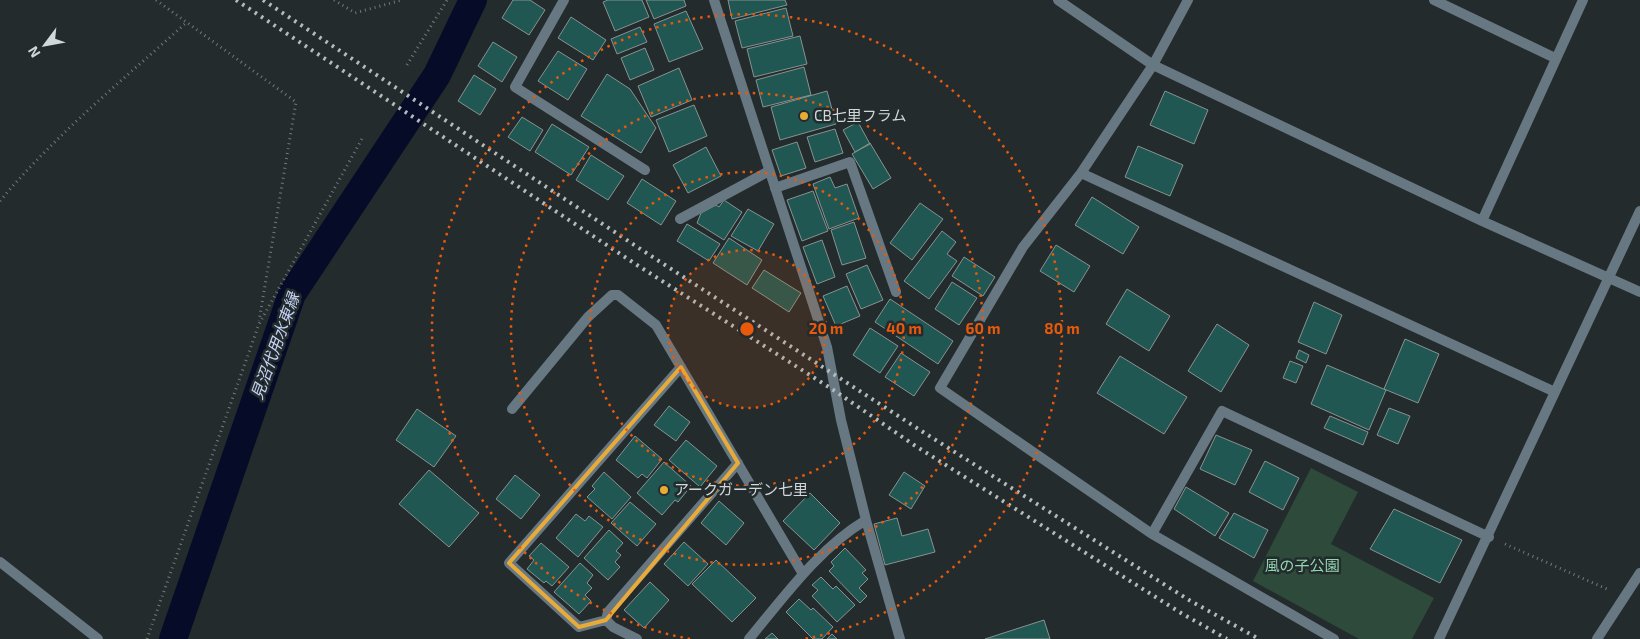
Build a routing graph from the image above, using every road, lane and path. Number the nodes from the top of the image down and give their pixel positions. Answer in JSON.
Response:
{"nodes":[{"id":1,"x":156,"y":0,"type":"edge"},
{"id":2,"x":334,"y":0,"type":"edge"},
{"id":3,"x":402,"y":0,"type":"edge"},
{"id":4,"x":447,"y":0,"type":"edge"},
{"id":5,"x":564,"y":0,"type":"edge"},
{"id":6,"x":714,"y":0,"type":"edge"},
{"id":7,"x":1058,"y":0,"type":"edge"},
{"id":8,"x":1188,"y":0,"type":"edge"},
{"id":9,"x":1434,"y":0,"type":"edge"},
{"id":10,"x":1583,"y":0,"type":"edge"},
{"id":11,"x":187,"y":22,"type":"junction"},
{"id":12,"x":1555,"y":58,"type":"junction"},
{"id":13,"x":407,"y":64,"type":"dead end"},
{"id":14,"x":1153,"y":65,"type":"junction"},
{"id":15,"x":363,"y":137,"type":"dead end"},
{"id":16,"x":645,"y":170,"type":"dead end"},
{"id":17,"x":770,"y":171,"type":"junction"},
{"id":18,"x":1081,"y":173,"type":"junction"},
{"id":19,"x":775,"y":188,"type":"junction"},
{"id":20,"x":0,"y":201,"type":"edge"},
{"id":21,"x":1640,"y":211,"type":"edge"},
{"id":22,"x":680,"y":219,"type":"dead end"},
{"id":23,"x":1482,"y":221,"type":"junction"},
{"id":24,"x":1608,"y":278,"type":"junction"},
{"id":25,"x":896,"y":292,"type":"dead end"},
{"id":26,"x":1640,"y":292,"type":"edge"},
{"id":27,"x":259,"y":324,"type":"junction"},
{"id":28,"x":681,"y":367,"type":"junction"},
{"id":29,"x":1555,"y":392,"type":"junction"},
{"id":30,"x":512,"y":409,"type":"dead end"},
{"id":31,"x":738,"y":463,"type":"junction"},
{"id":32,"x":866,"y":520,"type":"junction"},
{"id":33,"x":1152,"y":534,"type":"junction"},
{"id":34,"x":1489,"y":537,"type":"junction"},
{"id":35,"x":0,"y":562,"type":"edge"},
{"id":36,"x":1640,"y":573,"type":"edge"},
{"id":37,"x":804,"y":574,"type":"junction"},
{"id":38,"x":1626,"y":597,"type":"junction"},
{"id":39,"x":606,"y":620,"type":"junction"},
{"id":40,"x":98,"y":639,"type":"edge"},
{"id":41,"x":147,"y":639,"type":"edge"},
{"id":42,"x":637,"y":639,"type":"edge"},
{"id":43,"x":749,"y":639,"type":"edge"},
{"id":44,"x":900,"y":639,"type":"edge"},
{"id":45,"x":1334,"y":639,"type":"edge"},
{"id":46,"x":1439,"y":639,"type":"edge"},
{"id":47,"x":1597,"y":639,"type":"edge"}],
"edges":[{"from":1,"to":11,"type":"path"},
{"from":2,"to":3,"type":"path"},
{"from":4,"to":13,"type":"path"},
{"from":5,"to":16,"type":"street"},
{"from":6,"to":17,"type":"street"},
{"from":7,"to":14,"type":"street"},
{"from":8,"to":14,"type":"street"},
{"from":9,"to":12,"type":"street"},
{"from":10,"to":12,"type":"street"},
{"from":11,"to":20,"type":"path"},
{"from":11,"to":27,"type":"path"},
{"from":12,"to":23,"type":"street"},
{"from":14,"to":18,"type":"street"},
{"from":14,"to":23,"type":"street"},
{"from":15,"to":27,"type":"path"},
{"from":17,"to":19,"type":"street"},
{"from":17,"to":22,"type":"street"},
{"from":18,"to":29,"type":"street"},
{"from":18,"to":33,"type":"street"},
{"from":19,"to":25,"type":"street"},
{"from":19,"to":32,"type":"street"},
{"from":21,"to":24,"type":"street"},
{"from":23,"to":24,"type":"street"},
{"from":24,"to":26,"type":"street"},
{"from":24,"to":29,"type":"street"},
{"from":27,"to":41,"type":"path"},
{"from":28,"to":30,"type":"street"},
{"from":28,"to":31,"type":"street"},
{"from":28,"to":39,"type":"street"},
{"from":29,"to":34,"type":"street"},
{"from":31,"to":37,"type":"street"},
{"from":31,"to":39,"type":"street"},
{"from":32,"to":37,"type":"street"},
{"from":32,"to":44,"type":"street"},
{"from":33,"to":34,"type":"street"},
{"from":33,"to":45,"type":"street"},
{"from":34,"to":38,"type":"path"},
{"from":34,"to":46,"type":"street"},
{"from":35,"to":40,"type":"street"},
{"from":36,"to":38,"type":"street"},
{"from":37,"to":43,"type":"street"},
{"from":38,"to":47,"type":"street"},
{"from":39,"to":42,"type":"street"}]}
